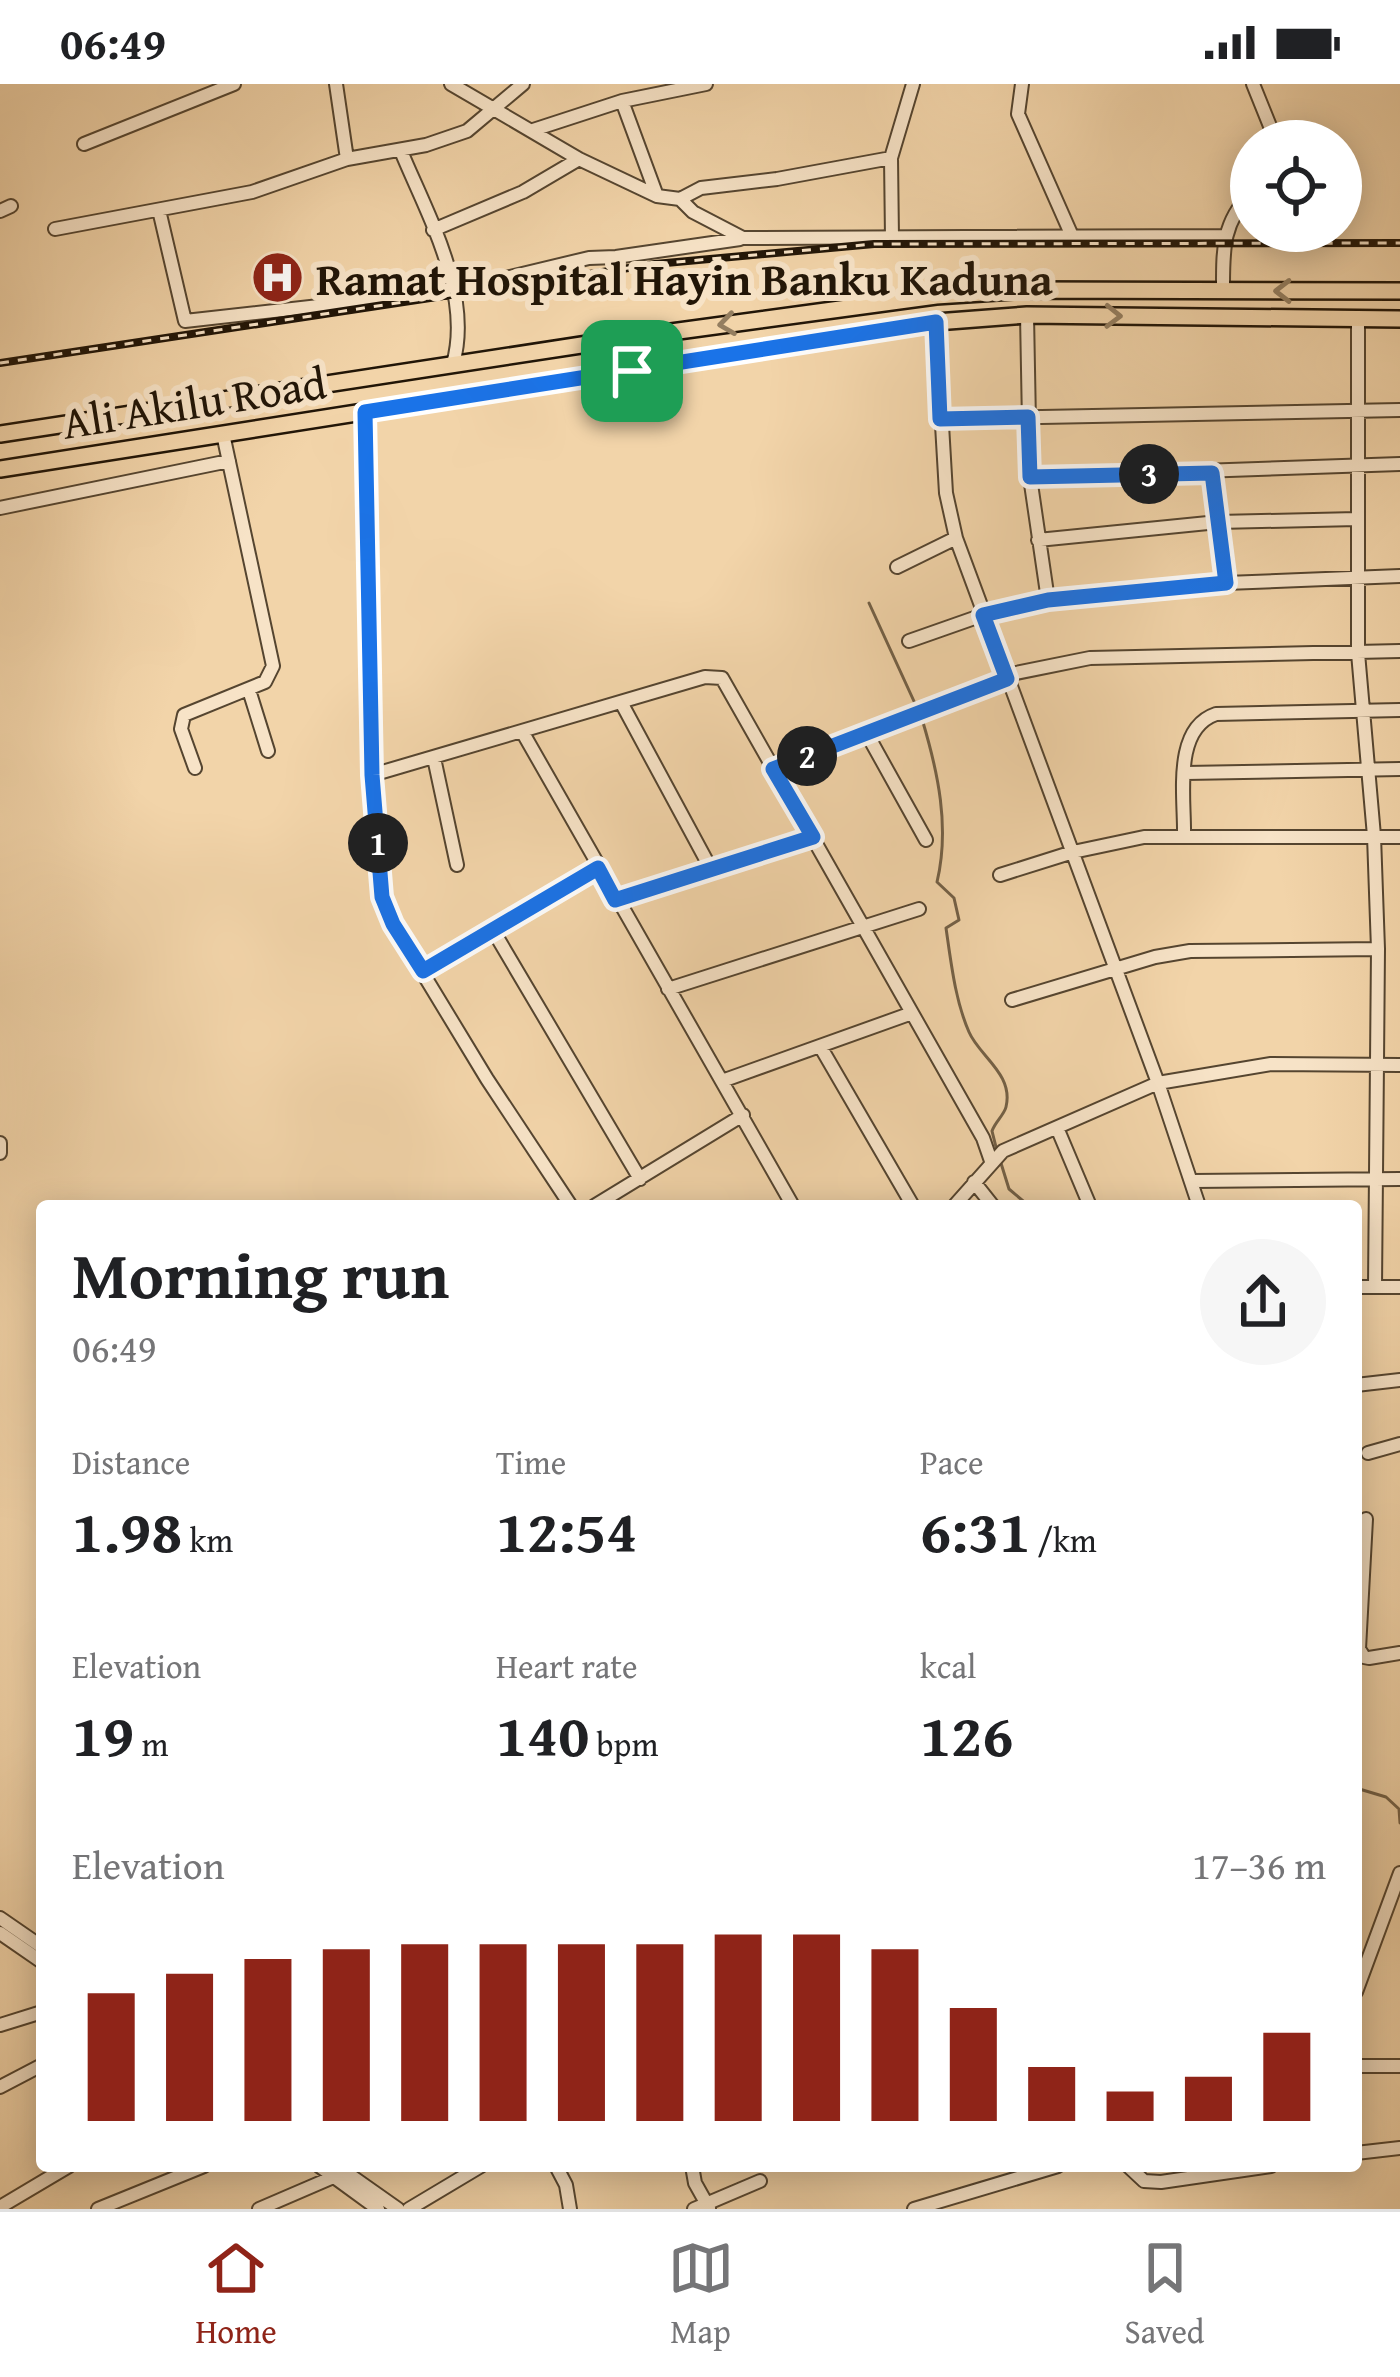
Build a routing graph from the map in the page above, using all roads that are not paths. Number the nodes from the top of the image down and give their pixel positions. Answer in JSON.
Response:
{"nodes":[{"id":1,"x":234,"y":84,"type":"edge"},
{"id":2,"x":336,"y":84,"type":"edge"},
{"id":3,"x":451,"y":84,"type":"edge"},
{"id":4,"x":524,"y":84,"type":"edge"},
{"id":5,"x":706,"y":84,"type":"edge"},
{"id":6,"x":913,"y":84,"type":"edge"},
{"id":7,"x":1022,"y":84,"type":"edge"},
{"id":8,"x":1253,"y":84,"type":"edge"},
{"id":9,"x":622,"y":101,"type":"junction"},
{"id":10,"x":493,"y":109,"type":"junction"},
{"id":11,"x":1268,"y":120,"type":"edge"},
{"id":12,"x":533,"y":130,"type":"junction"},
{"id":13,"x":84,"y":144,"type":"dead end"},
{"id":14,"x":401,"y":151,"type":"junction"},
{"id":15,"x":347,"y":158,"type":"junction"},
{"id":16,"x":891,"y":158,"type":"junction"},
{"id":17,"x":579,"y":159,"type":"junction"},
{"id":18,"x":657,"y":196,"type":"junction"},
{"id":19,"x":680,"y":199,"type":"junction"},
{"id":20,"x":159,"y":210,"type":"junction"},
{"id":21,"x":1230,"y":219,"type":"edge"},
{"id":22,"x":55,"y":229,"type":"dead end"},
{"id":23,"x":433,"y":230,"type":"junction"},
{"id":24,"x":1072,"y":236,"type":"junction"},
{"id":25,"x":1223,"y":236,"type":"junction"},
{"id":26,"x":743,"y":238,"type":"junction"},
{"id":27,"x":892,"y":238,"type":"junction"},
{"id":28,"x":452,"y":290,"type":"junction"},
{"id":29,"x":1223,"y":290,"type":"junction"},
{"id":30,"x":1400,"y":291,"type":"edge"},
{"id":31,"x":1028,"y":315,"type":"junction"},
{"id":32,"x":1358,"y":320,"type":"junction"},
{"id":33,"x":1400,"y":320,"type":"edge"},
{"id":34,"x":936,"y":322,"type":"junction"},
{"id":35,"x":627,"y":338,"type":"junction"},
{"id":36,"x":452,"y":364,"type":"junction"},
{"id":37,"x":632,"y":371,"type":"junction"},
{"id":38,"x":1356,"y":410,"type":"junction"},
{"id":39,"x":1400,"y":410,"type":"edge"},
{"id":40,"x":365,"y":412,"type":"junction"},
{"id":41,"x":1028,"y":417,"type":"junction"},
{"id":42,"x":940,"y":419,"type":"junction"},
{"id":43,"x":0,"y":434,"type":"edge"},
{"id":44,"x":224,"y":434,"type":"junction"},
{"id":45,"x":230,"y":461,"type":"junction"},
{"id":46,"x":1356,"y":464,"type":"junction"},
{"id":47,"x":1400,"y":464,"type":"edge"},
{"id":48,"x":0,"y":469,"type":"edge"},
{"id":49,"x":1212,"y":473,"type":"junction"},
{"id":50,"x":1030,"y":477,"type":"junction"},
{"id":51,"x":0,"y":508,"type":"edge"},
{"id":52,"x":1357,"y":519,"type":"junction"},
{"id":53,"x":1218,"y":523,"type":"junction"},
{"id":54,"x":956,"y":538,"type":"junction"},
{"id":55,"x":1038,"y":540,"type":"junction"},
{"id":56,"x":897,"y":566,"type":"dead end"},
{"id":57,"x":1359,"y":575,"type":"junction"},
{"id":58,"x":1400,"y":576,"type":"edge"},
{"id":59,"x":1226,"y":583,"type":"junction"},
{"id":60,"x":1048,"y":600,"type":"junction"},
{"id":61,"x":983,"y":615,"type":"junction"},
{"id":62,"x":908,"y":641,"type":"dead end"},
{"id":63,"x":1400,"y":651,"type":"edge"},
{"id":64,"x":1358,"y":653,"type":"junction"},
{"id":65,"x":1007,"y":677,"type":"junction"},
{"id":66,"x":249,"y":690,"type":"junction"},
{"id":67,"x":622,"y":704,"type":"junction"},
{"id":68,"x":1400,"y":710,"type":"edge"},
{"id":69,"x":1362,"y":712,"type":"junction"},
{"id":70,"x":523,"y":733,"type":"junction"},
{"id":71,"x":867,"y":734,"type":"junction"},
{"id":72,"x":268,"y":751,"type":"dead end"},
{"id":73,"x":434,"y":758,"type":"junction"},
{"id":74,"x":195,"y":768,"type":"dead end"},
{"id":75,"x":773,"y":769,"type":"junction"},
{"id":76,"x":1367,"y":770,"type":"junction"},
{"id":77,"x":1400,"y":770,"type":"edge"},
{"id":78,"x":1186,"y":772,"type":"junction"},
{"id":79,"x":372,"y":775,"type":"junction"},
{"id":80,"x":1184,"y":836,"type":"junction"},
{"id":81,"x":1374,"y":836,"type":"junction"},
{"id":82,"x":813,"y":837,"type":"junction"},
{"id":83,"x":1400,"y":837,"type":"edge"},
{"id":84,"x":926,"y":840,"type":"dead end"},
{"id":85,"x":1073,"y":852,"type":"junction"},
{"id":86,"x":457,"y":865,"type":"dead end"},
{"id":87,"x":598,"y":868,"type":"junction"},
{"id":88,"x":711,"y":869,"type":"junction"},
{"id":89,"x":1000,"y":875,"type":"dead end"},
{"id":90,"x":615,"y":900,"type":"junction"},
{"id":91,"x":919,"y":910,"type":"dead end"},
{"id":92,"x":864,"y":927,"type":"junction"},
{"id":93,"x":494,"y":932,"type":"junction"},
{"id":94,"x":1378,"y":949,"type":"junction"},
{"id":95,"x":1114,"y":970,"type":"junction"},
{"id":96,"x":423,"y":971,"type":"junction"},
{"id":97,"x":668,"y":989,"type":"junction"},
{"id":98,"x":1012,"y":1000,"type":"dead end"},
{"id":99,"x":912,"y":1013,"type":"junction"},
{"id":100,"x":820,"y":1046,"type":"junction"},
{"id":101,"x":1378,"y":1064,"type":"junction"},
{"id":102,"x":1400,"y":1065,"type":"edge"},
{"id":103,"x":722,"y":1081,"type":"junction"},
{"id":104,"x":1158,"y":1083,"type":"junction"},
{"id":105,"x":743,"y":1115,"type":"junction"},
{"id":106,"x":1058,"y":1130,"type":"junction"},
{"id":107,"x":0,"y":1143,"type":"edge"},
{"id":108,"x":0,"y":1153,"type":"edge"},
{"id":109,"x":996,"y":1157,"type":"junction"},
{"id":110,"x":640,"y":1179,"type":"junction"},
{"id":111,"x":1378,"y":1179,"type":"junction"},
{"id":112,"x":1400,"y":1179,"type":"edge"},
{"id":113,"x":1192,"y":1181,"type":"junction"},
{"id":114,"x":974,"y":1182,"type":"junction"},
{"id":115,"x":567,"y":1200,"type":"edge"},
{"id":116,"x":604,"y":1200,"type":"edge"},
{"id":117,"x":790,"y":1200,"type":"edge"},
{"id":118,"x":910,"y":1200,"type":"edge"},
{"id":119,"x":959,"y":1200,"type":"edge"},
{"id":120,"x":988,"y":1200,"type":"edge"},
{"id":121,"x":1087,"y":1200,"type":"edge"},
{"id":122,"x":1197,"y":1200,"type":"edge"},
{"id":123,"x":1375,"y":1286,"type":"junction"},
{"id":124,"x":1362,"y":1287,"type":"edge"},
{"id":125,"x":1400,"y":1287,"type":"edge"},
{"id":126,"x":1400,"y":1381,"type":"edge"},
{"id":127,"x":1362,"y":1384,"type":"edge"},
{"id":128,"x":1400,"y":1444,"type":"edge"},
{"id":129,"x":1368,"y":1453,"type":"dead end"},
{"id":130,"x":1366,"y":1519,"type":"dead end"},
{"id":131,"x":1362,"y":1593,"type":"edge"},
{"id":132,"x":1400,"y":1653,"type":"edge"},
{"id":133,"x":1362,"y":1654,"type":"edge"},
{"id":134,"x":1400,"y":1873,"type":"edge"},
{"id":135,"x":1395,"y":1899,"type":"edge"},
{"id":136,"x":0,"y":1918,"type":"edge"},
{"id":137,"x":0,"y":1933,"type":"edge"},
{"id":138,"x":36,"y":1938,"type":"edge"},
{"id":139,"x":36,"y":1958,"type":"edge"},
{"id":140,"x":1362,"y":1978,"type":"edge"},
{"id":141,"x":36,"y":2014,"type":"edge"},
{"id":142,"x":0,"y":2025,"type":"edge"},
{"id":143,"x":1362,"y":2066,"type":"edge"},
{"id":144,"x":1400,"y":2066,"type":"edge"},
{"id":145,"x":36,"y":2068,"type":"edge"},
{"id":146,"x":0,"y":2087,"type":"edge"},
{"id":147,"x":1400,"y":2147,"type":"edge"},
{"id":148,"x":1362,"y":2152,"type":"edge"},
{"id":149,"x":59,"y":2172,"type":"edge"},
{"id":150,"x":189,"y":2172,"type":"edge"},
{"id":151,"x":339,"y":2172,"type":"edge"},
{"id":152,"x":471,"y":2172,"type":"edge"},
{"id":153,"x":559,"y":2172,"type":"edge"},
{"id":154,"x":694,"y":2172,"type":"edge"},
{"id":155,"x":1038,"y":2172,"type":"edge"},
{"id":156,"x":1135,"y":2172,"type":"edge"},
{"id":157,"x":1229,"y":2172,"type":"edge"},
{"id":158,"x":760,"y":2181,"type":"dead end"},
{"id":159,"x":0,"y":2207,"type":"edge"},
{"id":160,"x":703,"y":2207,"type":"edge"},
{"id":161,"x":98,"y":2209,"type":"edge"},
{"id":162,"x":259,"y":2209,"type":"edge"},
{"id":163,"x":378,"y":2209,"type":"edge"},
{"id":164,"x":398,"y":2209,"type":"edge"},
{"id":165,"x":409,"y":2209,"type":"edge"},
{"id":166,"x":570,"y":2209,"type":"edge"},
{"id":167,"x":914,"y":2209,"type":"edge"}],
"edges":[{"from":1,"to":13,"type":"street"},
{"from":2,"to":15,"type":"street"},
{"from":3,"to":10,"type":"street"},
{"from":4,"to":10,"type":"street"},
{"from":5,"to":9,"type":"street"},
{"from":6,"to":16,"type":"street"},
{"from":7,"to":24,"type":"street"},
{"from":8,"to":11,"type":"street"},
{"from":9,"to":12,"type":"street"},
{"from":9,"to":18,"type":"street"},
{"from":10,"to":12,"type":"street"},
{"from":10,"to":14,"type":"street"},
{"from":12,"to":17,"type":"street"},
{"from":14,"to":15,"type":"street"},
{"from":14,"to":23,"type":"street"},
{"from":15,"to":20,"type":"street"},
{"from":16,"to":19,"type":"street"},
{"from":16,"to":27,"type":"street"},
{"from":17,"to":18,"type":"street"},
{"from":17,"to":23,"type":"street"},
{"from":18,"to":19,"type":"street"},
{"from":19,"to":26,"type":"street"},
{"from":20,"to":22,"type":"street"},
{"from":20,"to":28,"type":"street"},
{"from":21,"to":25,"type":"street"},
{"from":23,"to":28,"type":"street"},
{"from":24,"to":25,"type":"street"},
{"from":24,"to":27,"type":"street"},
{"from":25,"to":29,"type":"street"},
{"from":26,"to":27,"type":"street"},
{"from":26,"to":28,"type":"street"},
{"from":28,"to":36,"type":"street"},
{"from":30,"to":29,"type":"main road","name":"Ali Akilu Road","one_way":true},
{"from":29,"to":35,"type":"main road","name":"Ali Akilu Road","one_way":true},
{"from":31,"to":32,"type":"main road","name":"Ali Akilu Road","one_way":true},
{"from":31,"to":34,"type":"main road","name":"Ali Akilu Road"},
{"from":31,"to":41,"type":"street"},
{"from":32,"to":33,"type":"main road","name":"Ali Akilu Road"},
{"from":32,"to":38,"type":"street"},
{"from":34,"to":37,"type":"main road","name":"Ali Akilu Road"},
{"from":34,"to":42,"type":"street"},
{"from":35,"to":36,"type":"main road","name":"Ali Akilu Road"},
{"from":35,"to":37,"type":"main road"},
{"from":36,"to":43,"type":"main road","name":"Ali Akilu Road"},
{"from":37,"to":40,"type":"main road","name":"Ali Akilu Road"},
{"from":38,"to":39,"type":"street"},
{"from":38,"to":41,"type":"street"},
{"from":38,"to":46,"type":"street"},
{"from":40,"to":44,"type":"main road","name":"Ali Akilu Road"},
{"from":40,"to":79,"type":"street"},
{"from":41,"to":42,"type":"street"},
{"from":41,"to":50,"type":"street"},
{"from":42,"to":54,"type":"street"},
{"from":44,"to":45,"type":"street"},
{"from":44,"to":48,"type":"main road","name":"Ali Akilu Road"},
{"from":45,"to":51,"type":"street"},
{"from":45,"to":66,"type":"street"},
{"from":46,"to":47,"type":"street"},
{"from":46,"to":49,"type":"street"},
{"from":46,"to":52,"type":"street"},
{"from":49,"to":50,"type":"street"},
{"from":49,"to":53,"type":"street"},
{"from":50,"to":55,"type":"street"},
{"from":52,"to":53,"type":"street"},
{"from":52,"to":57,"type":"street"},
{"from":53,"to":55,"type":"street"},
{"from":53,"to":59,"type":"street"},
{"from":54,"to":56,"type":"street"},
{"from":54,"to":61,"type":"street"},
{"from":55,"to":60,"type":"street"},
{"from":57,"to":58,"type":"street"},
{"from":57,"to":59,"type":"street"},
{"from":57,"to":64,"type":"street"},
{"from":59,"to":60,"type":"street"},
{"from":60,"to":61,"type":"street"},
{"from":61,"to":62,"type":"street"},
{"from":61,"to":65,"type":"street"},
{"from":63,"to":64,"type":"street"},
{"from":64,"to":65,"type":"street"},
{"from":64,"to":69,"type":"street"},
{"from":65,"to":71,"type":"street"},
{"from":65,"to":85,"type":"street"},
{"from":66,"to":72,"type":"street"},
{"from":66,"to":74,"type":"street"},
{"from":67,"to":70,"type":"street"},
{"from":67,"to":75,"type":"street"},
{"from":67,"to":88,"type":"street"},
{"from":68,"to":69,"type":"street"},
{"from":69,"to":76,"type":"street"},
{"from":69,"to":78,"type":"street"},
{"from":70,"to":73,"type":"street"},
{"from":70,"to":87,"type":"street"},
{"from":71,"to":75,"type":"street"},
{"from":71,"to":84,"type":"street"},
{"from":73,"to":79,"type":"street"},
{"from":73,"to":86,"type":"street"},
{"from":75,"to":82,"type":"street"},
{"from":76,"to":77,"type":"street"},
{"from":76,"to":78,"type":"street"},
{"from":76,"to":81,"type":"street"},
{"from":78,"to":80,"type":"street"},
{"from":79,"to":96,"type":"street"},
{"from":80,"to":81,"type":"street"},
{"from":80,"to":85,"type":"street"},
{"from":81,"to":83,"type":"street"},
{"from":81,"to":94,"type":"street"},
{"from":82,"to":88,"type":"street"},
{"from":82,"to":92,"type":"street"},
{"from":85,"to":89,"type":"street"},
{"from":85,"to":95,"type":"street"},
{"from":87,"to":90,"type":"street"},
{"from":87,"to":93,"type":"street"},
{"from":88,"to":90,"type":"street"},
{"from":90,"to":97,"type":"street"},
{"from":91,"to":92,"type":"street"},
{"from":92,"to":97,"type":"street"},
{"from":92,"to":99,"type":"street"},
{"from":93,"to":96,"type":"street"},
{"from":93,"to":110,"type":"street"},
{"from":94,"to":95,"type":"street"},
{"from":94,"to":101,"type":"street"},
{"from":95,"to":98,"type":"street"},
{"from":95,"to":104,"type":"street"},
{"from":96,"to":115,"type":"street"},
{"from":97,"to":103,"type":"street"},
{"from":99,"to":100,"type":"street"},
{"from":99,"to":109,"type":"street"},
{"from":100,"to":103,"type":"street"},
{"from":100,"to":118,"type":"street"},
{"from":101,"to":102,"type":"street"},
{"from":101,"to":104,"type":"street"},
{"from":101,"to":111,"type":"street"},
{"from":103,"to":105,"type":"street"},
{"from":104,"to":106,"type":"street"},
{"from":104,"to":113,"type":"street"},
{"from":105,"to":110,"type":"street"},
{"from":105,"to":117,"type":"street"},
{"from":106,"to":109,"type":"street"},
{"from":106,"to":121,"type":"street"},
{"from":107,"to":108,"type":"street"},
{"from":109,"to":114,"type":"street"},
{"from":110,"to":116,"type":"street"},
{"from":111,"to":112,"type":"street"},
{"from":111,"to":113,"type":"street"},
{"from":111,"to":123,"type":"street"},
{"from":113,"to":122,"type":"street"},
{"from":114,"to":119,"type":"street"},
{"from":114,"to":120,"type":"street"},
{"from":123,"to":124,"type":"street"},
{"from":123,"to":125,"type":"street"},
{"from":126,"to":127,"type":"street"},
{"from":128,"to":129,"type":"street"},
{"from":130,"to":131,"type":"street"},
{"from":132,"to":133,"type":"street"},
{"from":134,"to":135,"type":"street"},
{"from":135,"to":140,"type":"street"},
{"from":136,"to":138,"type":"street"},
{"from":137,"to":139,"type":"street"},
{"from":141,"to":142,"type":"street"},
{"from":143,"to":144,"type":"street"},
{"from":145,"to":146,"type":"street"},
{"from":147,"to":148,"type":"street"},
{"from":149,"to":159,"type":"street"},
{"from":150,"to":161,"type":"street"},
{"from":151,"to":162,"type":"street"},
{"from":151,"to":163,"type":"street"},
{"from":151,"to":164,"type":"street"},
{"from":152,"to":165,"type":"street"},
{"from":153,"to":166,"type":"street"},
{"from":154,"to":160,"type":"street"},
{"from":155,"to":167,"type":"street"},
{"from":156,"to":157,"type":"street"},
{"from":158,"to":160,"type":"street"}]}
